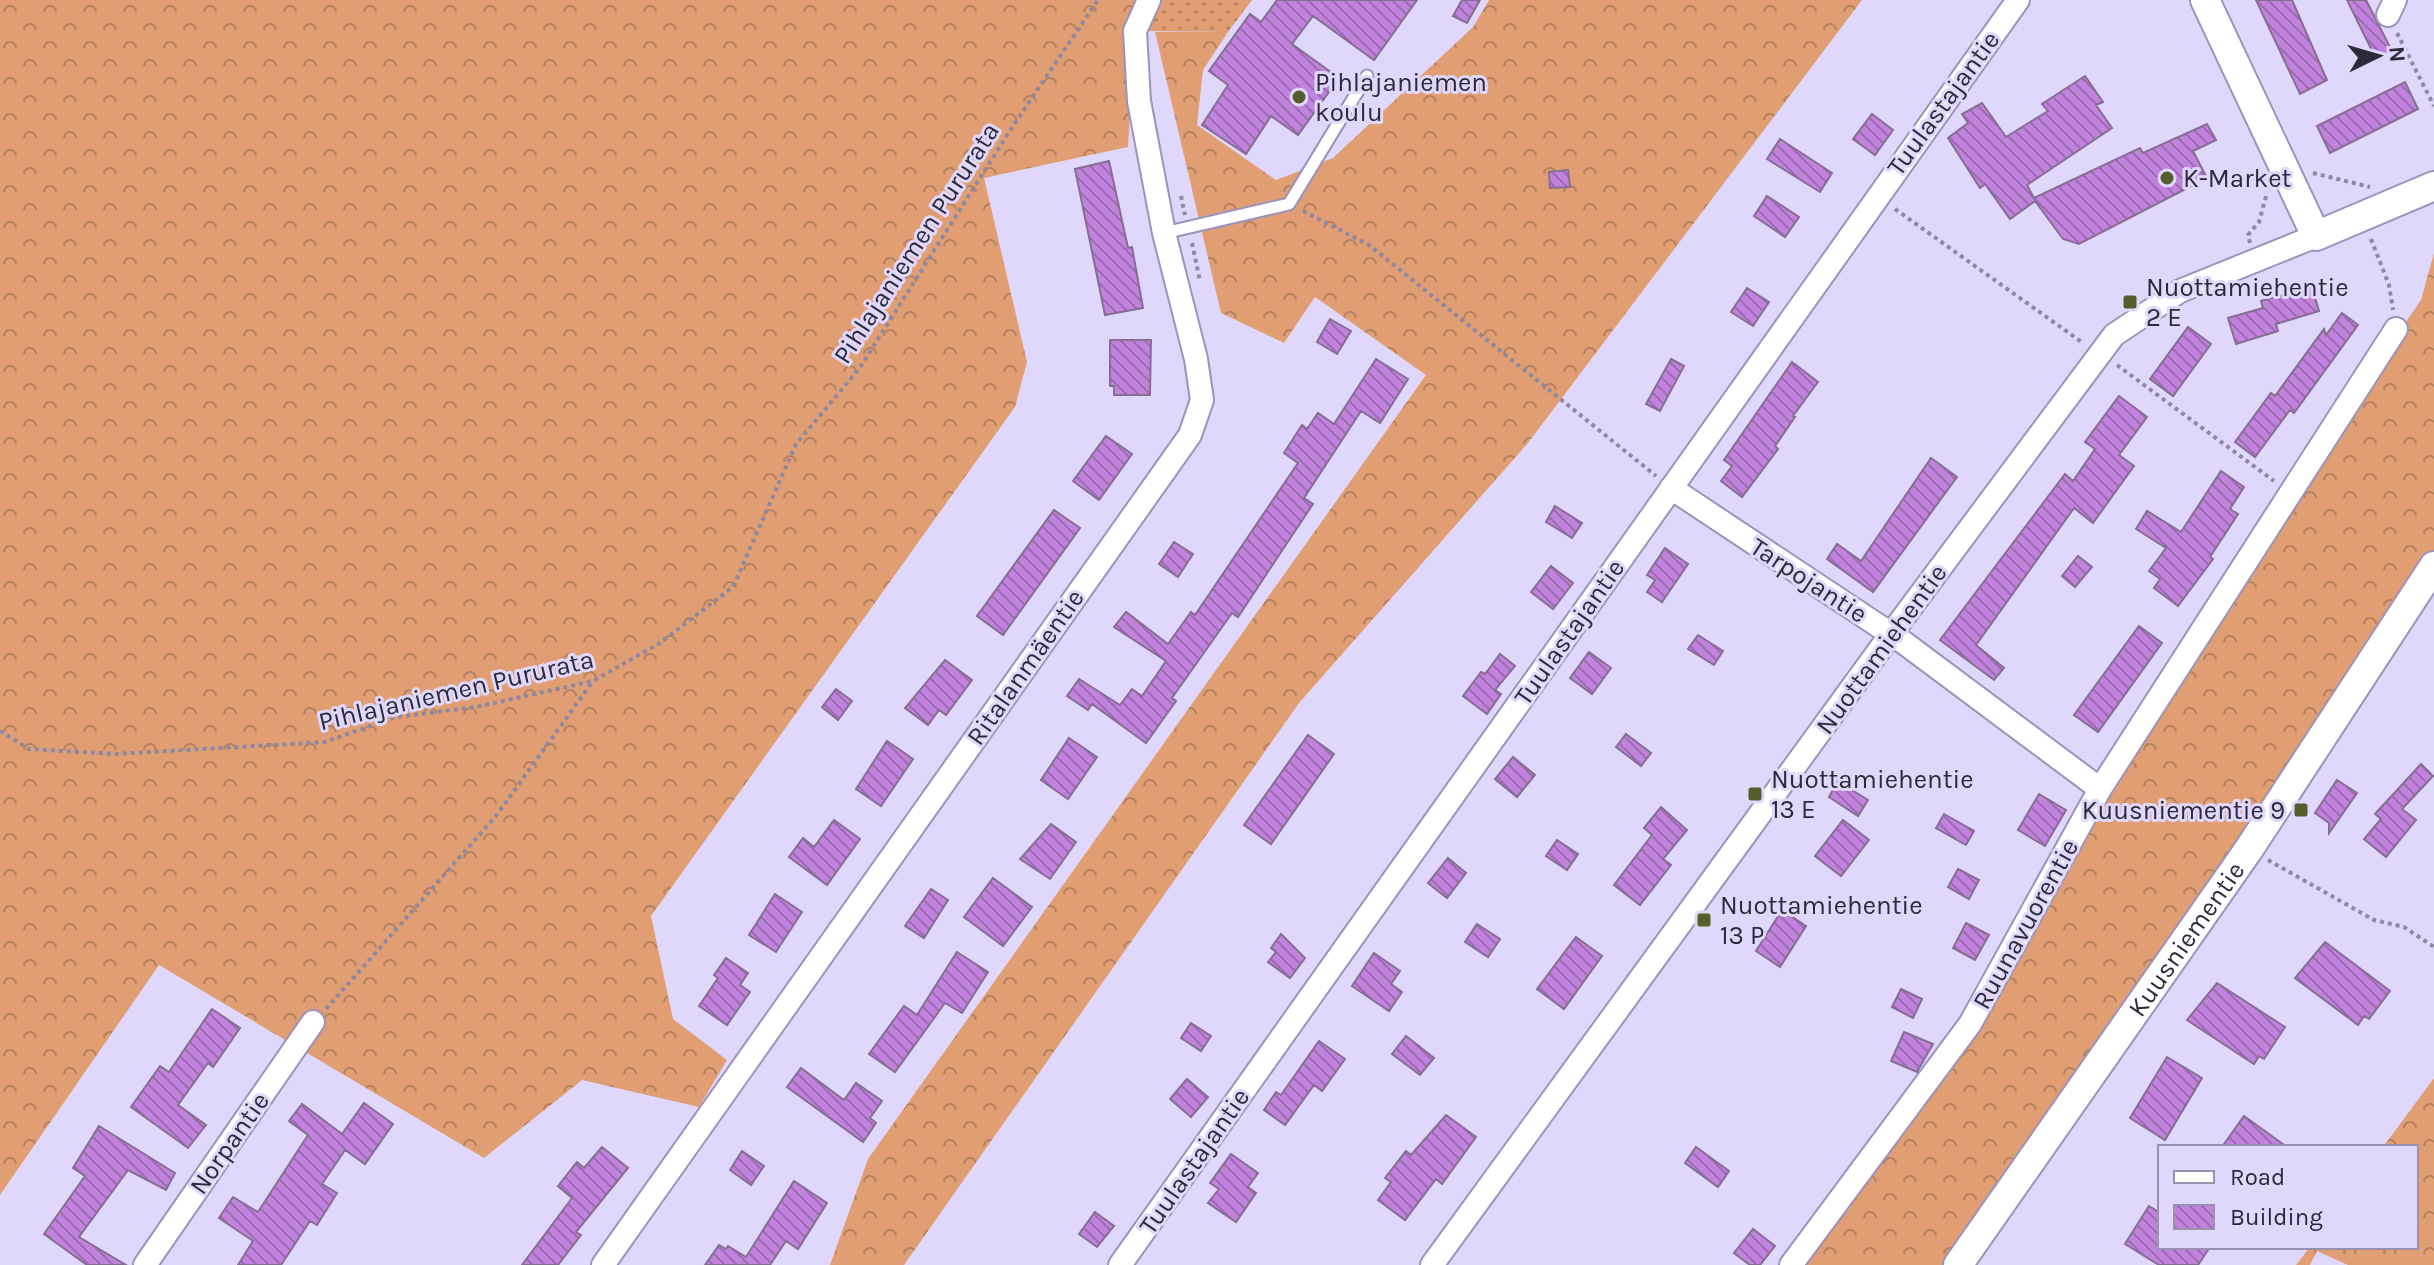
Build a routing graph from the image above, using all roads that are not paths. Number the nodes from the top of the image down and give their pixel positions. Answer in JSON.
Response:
{"nodes":[{"id":1,"x":1149,"y":0,"type":"edge"},
{"id":2,"x":2018,"y":0,"type":"edge"},
{"id":3,"x":2205,"y":0,"type":"edge"},
{"id":4,"x":1367,"y":76,"type":"dead end"},
{"id":5,"x":2434,"y":186,"type":"edge"},
{"id":6,"x":1164,"y":233,"type":"junction"},
{"id":7,"x":2316,"y":236,"type":"junction"},
{"id":8,"x":2396,"y":329,"type":"road end"},
{"id":9,"x":1671,"y":488,"type":"junction"},
{"id":10,"x":2434,"y":566,"type":"edge"},
{"id":11,"x":1891,"y":634,"type":"junction"},
{"id":12,"x":2100,"y":789,"type":"junction"},
{"id":13,"x":313,"y":1022,"type":"road end"},
{"id":14,"x":145,"y":1265,"type":"edge"},
{"id":15,"x":603,"y":1265,"type":"edge"},
{"id":16,"x":1120,"y":1265,"type":"edge"},
{"id":17,"x":1432,"y":1265,"type":"edge"},
{"id":18,"x":1791,"y":1265,"type":"edge"},
{"id":19,"x":1958,"y":1265,"type":"edge"}],
"edges":[{"from":1,"to":6,"type":"street","name":"Ritalanmäentie"},
{"from":2,"to":9,"type":"street","name":"Tuulastajantie"},
{"from":3,"to":7,"type":"street"},
{"from":4,"to":6,"type":"lane"},
{"from":5,"to":7,"type":"street"},
{"from":6,"to":15,"type":"street","name":"Ritalanmäentie"},
{"from":7,"to":11,"type":"street","name":"Nuottamiehentie"},
{"from":8,"to":12,"type":"street","name":"Ruunavuorentie"},
{"from":9,"to":11,"type":"street","name":"Tarpojantie"},
{"from":9,"to":16,"type":"street","name":"Tuulastajantie"},
{"from":10,"to":19,"type":"street","name":"Kuusniementie"},
{"from":11,"to":12,"type":"street","name":"Tarpojantie"},
{"from":11,"to":17,"type":"street","name":"Nuottamiehentie"},
{"from":12,"to":18,"type":"street","name":"Ruunavuorentie"},
{"from":13,"to":14,"type":"street","name":"Norpantie"}]}
